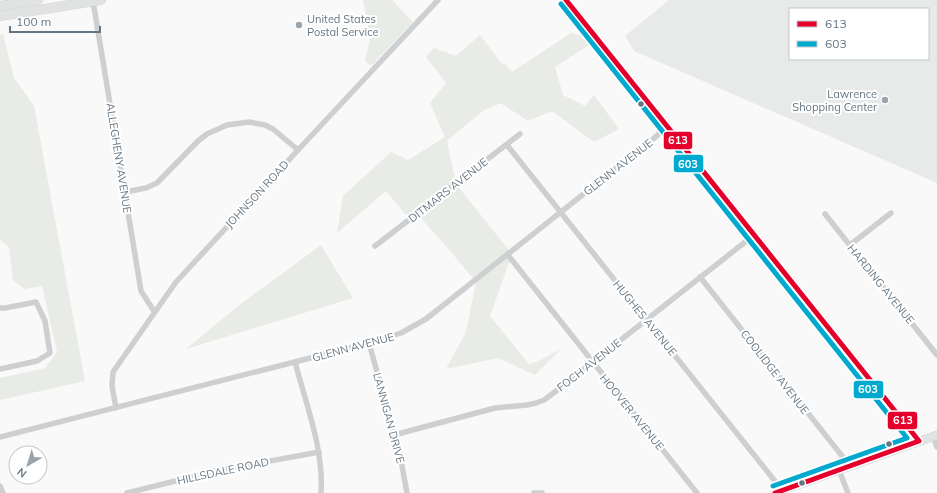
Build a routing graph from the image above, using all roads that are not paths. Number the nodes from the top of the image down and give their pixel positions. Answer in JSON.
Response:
{"nodes":[{"id":1,"x":38,"y":0,"type":"edge"},
{"id":2,"x":438,"y":0,"type":"edge"},
{"id":3,"x":566,"y":0,"type":"edge"},
{"id":4,"x":97,"y":1,"type":"edge"},
{"id":5,"x":0,"y":6,"type":"edge"},
{"id":6,"x":0,"y":16,"type":"edge"},
{"id":7,"x":668,"y":127,"type":"junction"},
{"id":8,"x":520,"y":134,"type":"dead end"},
{"id":9,"x":507,"y":144,"type":"junction"},
{"id":10,"x":298,"y":150,"type":"junction"},
{"id":11,"x":125,"y":192,"type":"junction"},
{"id":12,"x":561,"y":212,"type":"junction"},
{"id":13,"x":891,"y":213,"type":"dead end"},
{"id":14,"x":825,"y":214,"type":"dead end"},
{"id":15,"x":754,"y":234,"type":"junction"},
{"id":16,"x":850,"y":245,"type":"junction"},
{"id":17,"x":376,"y":246,"type":"dead end"},
{"id":18,"x":508,"y":255,"type":"junction"},
{"id":19,"x":700,"y":277,"type":"junction"},
{"id":20,"x":0,"y":308,"type":"edge"},
{"id":21,"x":154,"y":312,"type":"junction"},
{"id":22,"x":646,"y":320,"type":"junction"},
{"id":23,"x":369,"y":343,"type":"junction"},
{"id":24,"x":937,"y":354,"type":"edge"},
{"id":25,"x":295,"y":362,"type":"junction"},
{"id":26,"x":592,"y":362,"type":"junction"},
{"id":27,"x":0,"y":369,"type":"edge"},
{"id":28,"x":116,"y":408,"type":"junction"},
{"id":29,"x":394,"y":435,"type":"junction"},
{"id":30,"x":935,"y":436,"type":"edge"},
{"id":31,"x":0,"y":437,"type":"edge"},
{"id":32,"x":919,"y":441,"type":"junction"},
{"id":33,"x":937,"y":447,"type":"edge"},
{"id":34,"x":319,"y":452,"type":"junction"},
{"id":35,"x":850,"y":466,"type":"junction"},
{"id":36,"x":839,"y":470,"type":"junction"},
{"id":37,"x":0,"y":486,"type":"edge"},
{"id":38,"x":779,"y":492,"type":"edge"},
{"id":39,"x":3,"y":493,"type":"edge"},
{"id":40,"x":127,"y":493,"type":"edge"},
{"id":41,"x":321,"y":493,"type":"edge"},
{"id":42,"x":407,"y":493,"type":"edge"},
{"id":43,"x":534,"y":493,"type":"edge"},
{"id":44,"x":542,"y":493,"type":"edge"},
{"id":45,"x":696,"y":493,"type":"edge"},
{"id":46,"x":848,"y":493,"type":"edge"}],
"edges":[{"from":1,"to":5,"type":"main road"},
{"from":2,"to":10,"type":"street","name":"JOHNSON ROAD"},
{"from":3,"to":7,"type":"street"},
{"from":4,"to":6,"type":"main road"},
{"from":4,"to":11,"type":"street","name":"ALLEGHENY AVENUE"},
{"from":7,"to":12,"type":"street","name":"GLENN AVENUE"},
{"from":7,"to":15,"type":"street"},
{"from":8,"to":9,"type":"street","name":"DITMARS AVENUE"},
{"from":9,"to":12,"type":"street","name":"HUGHES AVENUE"},
{"from":9,"to":17,"type":"street","name":"DITMARS AVENUE"},
{"from":10,"to":11,"type":"street"},
{"from":10,"to":21,"type":"street","name":"JOHNSON ROAD"},
{"from":11,"to":21,"type":"street","name":"ALLEGHENY AVENUE"},
{"from":12,"to":18,"type":"street","name":"GLENN AVENUE"},
{"from":12,"to":22,"type":"street","name":"HUGHES AVENUE"},
{"from":13,"to":16,"type":"street"},
{"from":14,"to":16,"type":"street","name":"HARDING AVENUE"},
{"from":15,"to":19,"type":"street","name":"FOCH AVENUE"},
{"from":15,"to":32,"type":"street"},
{"from":16,"to":24,"type":"street","name":"HARDING AVENUE"},
{"from":18,"to":23,"type":"street","name":"GLENN AVENUE"},
{"from":18,"to":26,"type":"street","name":"HOOVER AVENUE"},
{"from":19,"to":22,"type":"street","name":"FOCH AVENUE"},
{"from":19,"to":35,"type":"street","name":"COOLIDGE AVENUE"},
{"from":20,"to":27,"type":"street"},
{"from":21,"to":28,"type":"street","name":"JOHNSON ROAD"},
{"from":22,"to":26,"type":"street","name":"FOCH AVENUE"},
{"from":22,"to":38,"type":"street","name":"HUGHES AVENUE"},
{"from":23,"to":25,"type":"street","name":"GLENN AVENUE"},
{"from":23,"to":29,"type":"street","name":"LANNIGAN DRIVE"},
{"from":25,"to":28,"type":"street","name":"GLENN AVENUE"},
{"from":25,"to":34,"type":"street"},
{"from":26,"to":29,"type":"street","name":"FOCH AVENUE"},
{"from":26,"to":45,"type":"street","name":"HOOVER AVENUE"},
{"from":28,"to":31,"type":"street","name":"GLENN AVENUE"},
{"from":29,"to":42,"type":"street","name":"LANNIGAN DRIVE"},
{"from":30,"to":32,"type":"main road"},
{"from":30,"to":33,"type":"street"},
{"from":32,"to":35,"type":"main road"},
{"from":34,"to":40,"type":"street","name":"HILLSDALE ROAD"},
{"from":34,"to":41,"type":"street"},
{"from":35,"to":36,"type":"main road"},
{"from":36,"to":38,"type":"main road"},
{"from":36,"to":46,"type":"street"},
{"from":37,"to":39,"type":"street"},
{"from":43,"to":44,"type":"street"}]}
